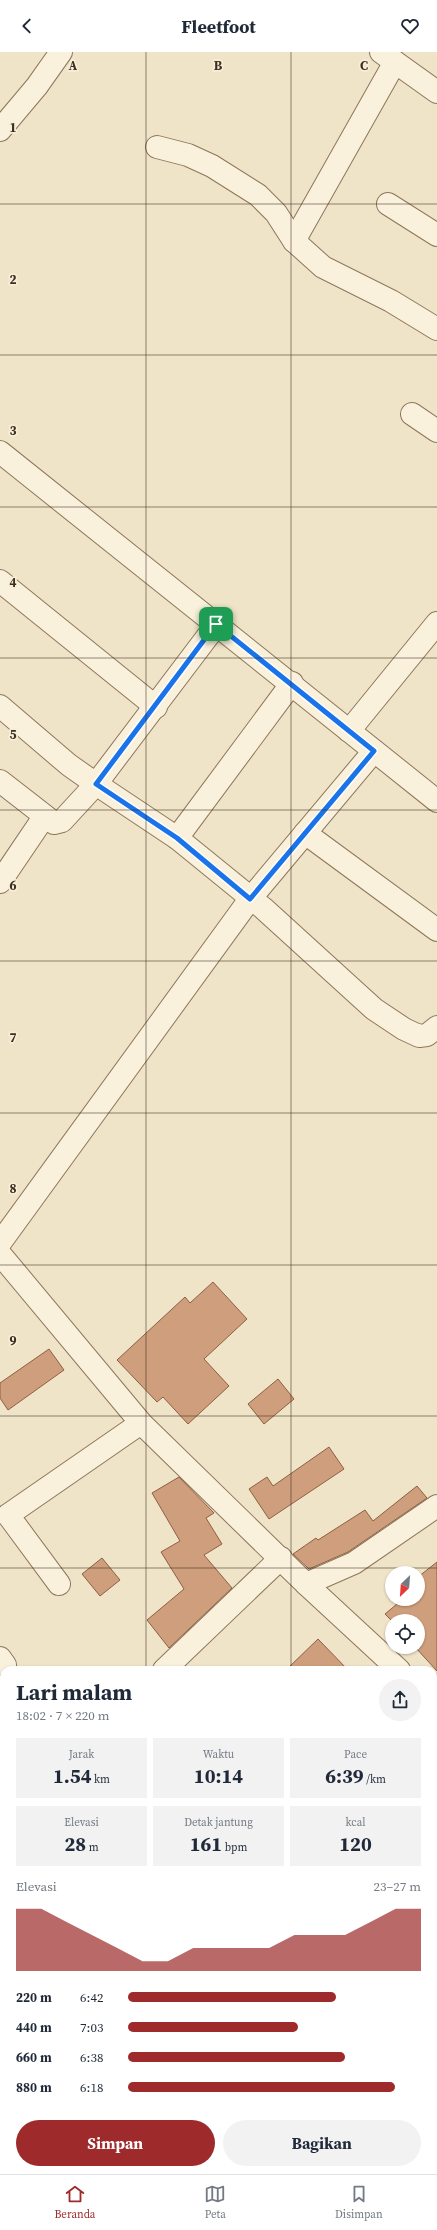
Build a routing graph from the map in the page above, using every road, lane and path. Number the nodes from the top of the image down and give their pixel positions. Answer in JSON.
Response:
{"nodes":[{"id":1,"x":61,"y":52,"type":"edge"},
{"id":2,"x":388,"y":57,"type":"edge"},
{"id":3,"x":437,"y":92,"type":"edge"},
{"id":4,"x":0,"y":130,"type":"edge"},
{"id":5,"x":157,"y":147,"type":"dead end"},
{"id":6,"x":388,"y":204,"type":"dead end"},
{"id":7,"x":437,"y":235,"type":"edge"},
{"id":8,"x":294,"y":241,"type":"junction"},
{"id":9,"x":437,"y":329,"type":"edge"},
{"id":10,"x":412,"y":414,"type":"dead end"},
{"id":11,"x":437,"y":431,"type":"edge"},
{"id":12,"x":0,"y":452,"type":"edge"},
{"id":13,"x":0,"y":581,"type":"edge"},
{"id":14,"x":437,"y":623,"type":"edge"},
{"id":15,"x":216,"y":624,"type":"junction"},
{"id":16,"x":292,"y":683,"type":"junction"},
{"id":17,"x":0,"y":706,"type":"edge"},
{"id":18,"x":156,"y":707,"type":"junction"},
{"id":19,"x":349,"y":731,"type":"junction"},
{"id":20,"x":374,"y":751,"type":"junction"},
{"id":21,"x":0,"y":781,"type":"edge"},
{"id":22,"x":96,"y":784,"type":"junction"},
{"id":23,"x":437,"y":801,"type":"edge"},
{"id":24,"x":44,"y":817,"type":"junction"},
{"id":25,"x":305,"y":833,"type":"junction"},
{"id":26,"x":177,"y":838,"type":"junction"},
{"id":27,"x":0,"y":882,"type":"edge"},
{"id":28,"x":250,"y":899,"type":"junction"},
{"id":29,"x":437,"y":930,"type":"edge"},
{"id":30,"x":437,"y":1027,"type":"edge"},
{"id":31,"x":0,"y":1243,"type":"edge"},
{"id":32,"x":0,"y":1254,"type":"edge"},
{"id":33,"x":141,"y":1423,"type":"junction"},
{"id":34,"x":437,"y":1506,"type":"edge"},
{"id":35,"x":4,"y":1512,"type":"edge"},
{"id":36,"x":281,"y":1558,"type":"junction"},
{"id":37,"x":59,"y":1584,"type":"dead end"},
{"id":38,"x":306,"y":1584,"type":"junction"},
{"id":39,"x":168,"y":1666,"type":"edge"},
{"id":40,"x":395,"y":1666,"type":"edge"}],
"edges":[{"from":1,"to":4,"type":"street"},
{"from":2,"to":3,"type":"street"},
{"from":2,"to":8,"type":"street"},
{"from":5,"to":8,"type":"street"},
{"from":6,"to":7,"type":"street"},
{"from":8,"to":9,"type":"street"},
{"from":10,"to":11,"type":"street"},
{"from":12,"to":15,"type":"street"},
{"from":13,"to":18,"type":"street"},
{"from":14,"to":19,"type":"street"},
{"from":15,"to":16,"type":"street"},
{"from":15,"to":18,"type":"street"},
{"from":16,"to":19,"type":"street"},
{"from":16,"to":26,"type":"street"},
{"from":17,"to":22,"type":"street"},
{"from":18,"to":22,"type":"street"},
{"from":19,"to":20,"type":"street"},
{"from":20,"to":23,"type":"street"},
{"from":20,"to":25,"type":"street"},
{"from":21,"to":24,"type":"street"},
{"from":22,"to":24,"type":"street"},
{"from":22,"to":26,"type":"street"},
{"from":24,"to":27,"type":"street"},
{"from":25,"to":28,"type":"street"},
{"from":25,"to":29,"type":"street"},
{"from":26,"to":28,"type":"street"},
{"from":28,"to":30,"type":"street"},
{"from":28,"to":31,"type":"street"},
{"from":32,"to":33,"type":"street"},
{"from":33,"to":35,"type":"street"},
{"from":33,"to":36,"type":"street"},
{"from":34,"to":38,"type":"street"},
{"from":35,"to":37,"type":"street"},
{"from":36,"to":38,"type":"street"},
{"from":36,"to":39,"type":"street"},
{"from":38,"to":40,"type":"street"}]}
